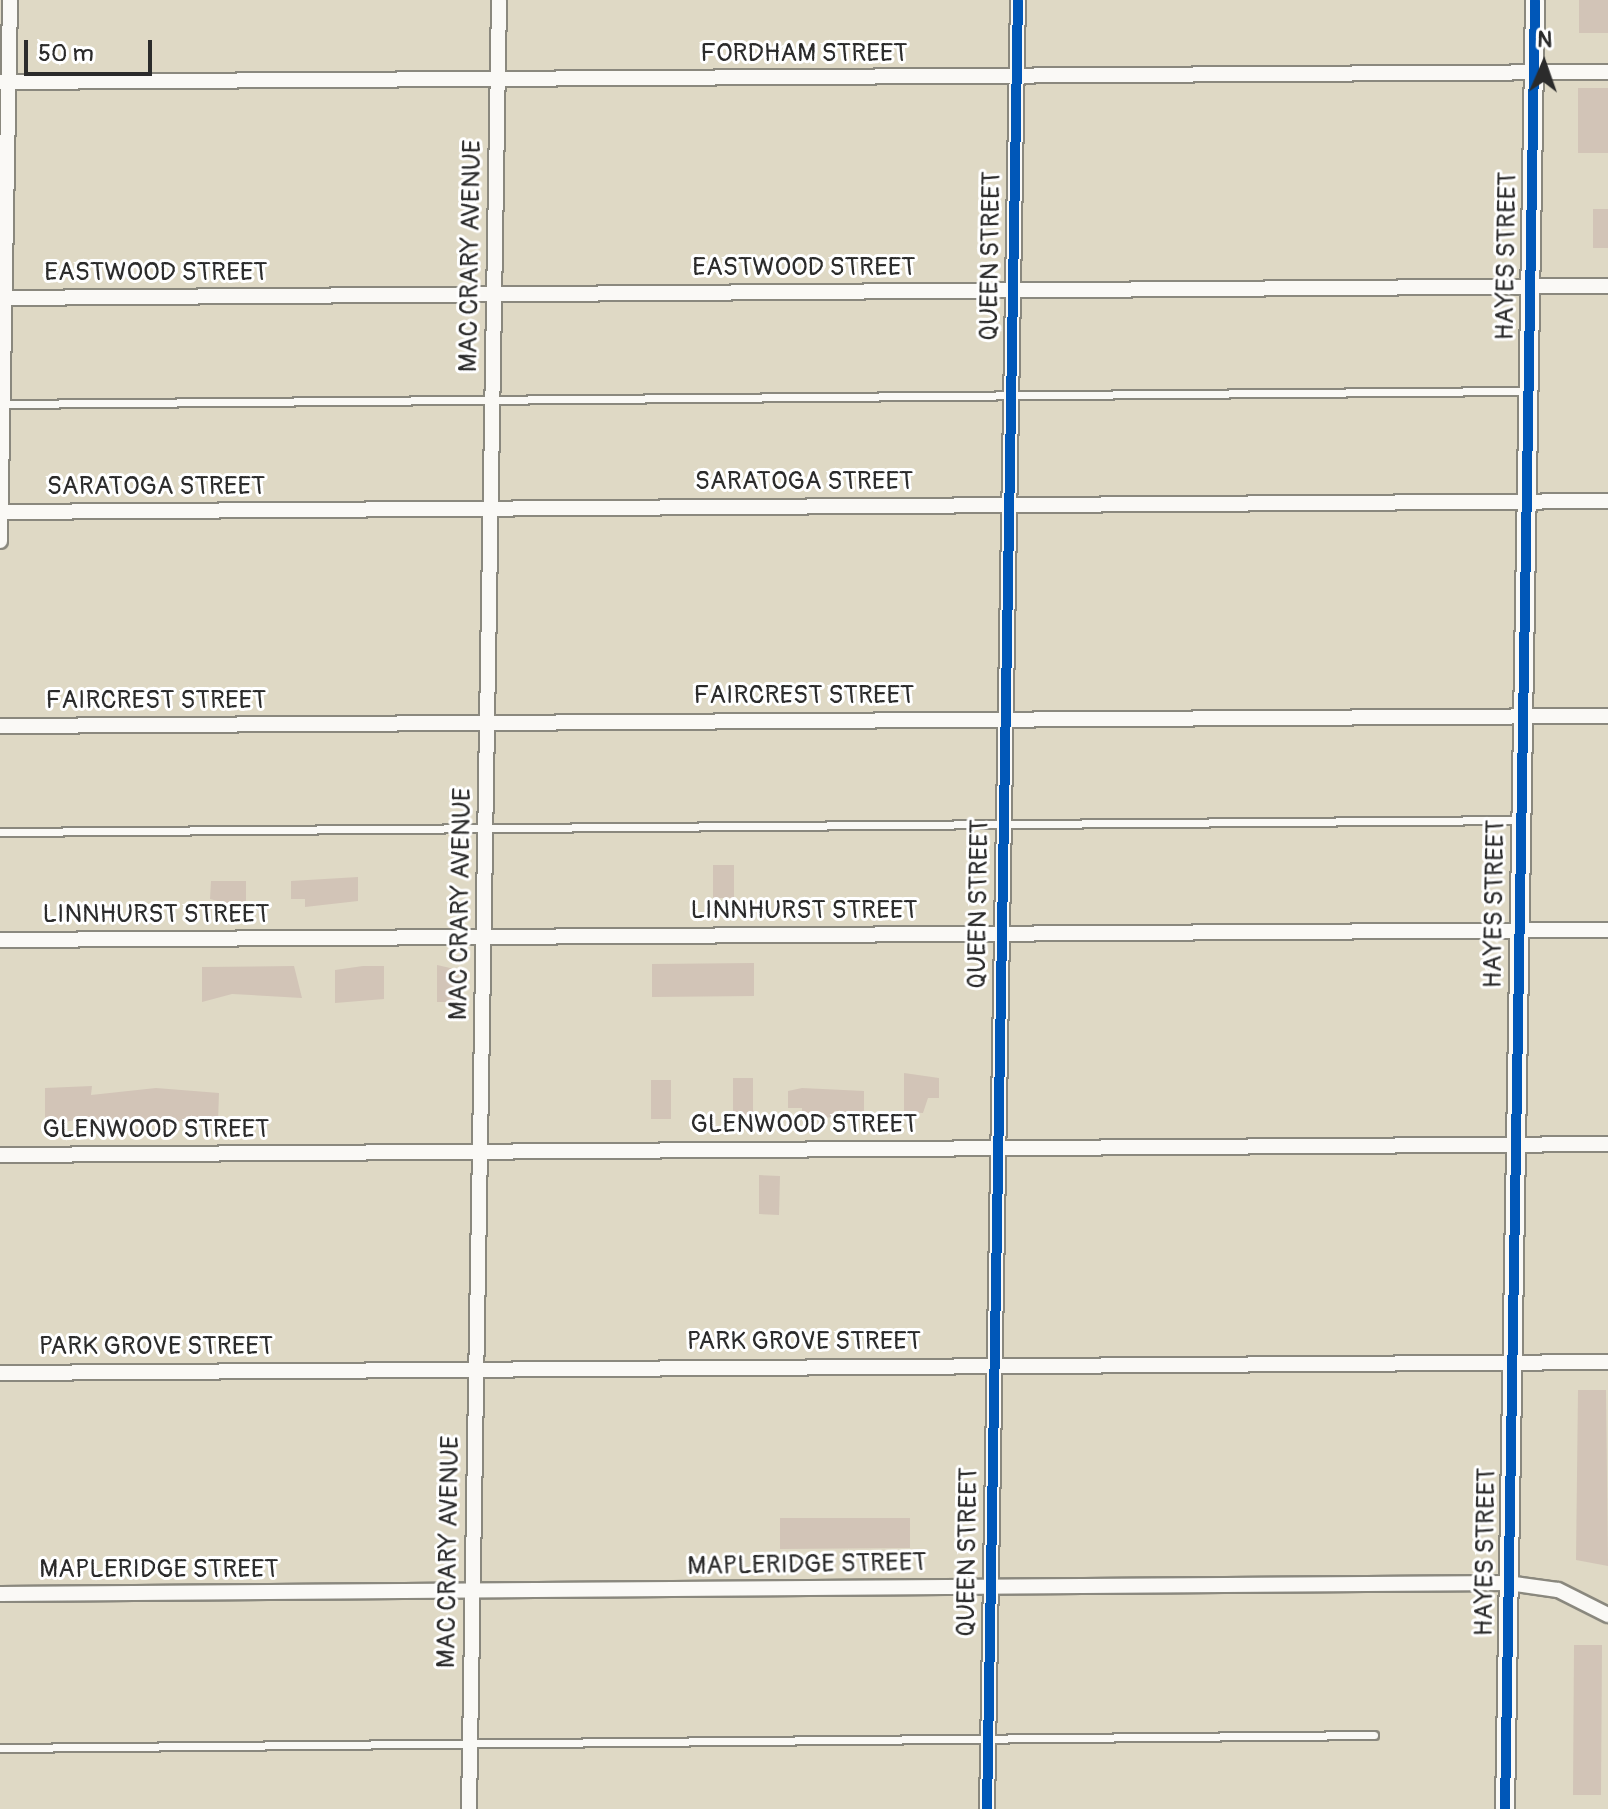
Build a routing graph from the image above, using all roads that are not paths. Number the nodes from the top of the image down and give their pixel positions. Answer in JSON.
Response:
{"nodes":[{"id":1,"x":10,"y":0,"type":"edge"},
{"id":2,"x":499,"y":0,"type":"edge"},
{"id":3,"x":1018,"y":0,"type":"edge"},
{"id":4,"x":1535,"y":0,"type":"edge"},
{"id":5,"x":1533,"y":69,"type":"junction"},
{"id":6,"x":1608,"y":72,"type":"edge"},
{"id":7,"x":1016,"y":76,"type":"junction"},
{"id":8,"x":498,"y":81,"type":"junction"},
{"id":9,"x":5,"y":82,"type":"edge"},
{"id":10,"x":1608,"y":286,"type":"edge"},
{"id":11,"x":1527,"y":287,"type":"junction"},
{"id":12,"x":1012,"y":291,"type":"junction"},
{"id":13,"x":495,"y":294,"type":"junction"},
{"id":14,"x":2,"y":298,"type":"edge"},
{"id":15,"x":1526,"y":391,"type":"junction"},
{"id":16,"x":1010,"y":394,"type":"junction"},
{"id":17,"x":493,"y":400,"type":"junction"},
{"id":18,"x":1,"y":404,"type":"edge"},
{"id":19,"x":1524,"y":501,"type":"junction"},
{"id":20,"x":1608,"y":501,"type":"edge"},
{"id":21,"x":1008,"y":505,"type":"junction"},
{"id":22,"x":492,"y":509,"type":"junction"},
{"id":23,"x":0,"y":512,"type":"edge"},
{"id":24,"x":0,"y":541,"type":"edge"},
{"id":25,"x":1521,"y":715,"type":"junction"},
{"id":26,"x":1608,"y":716,"type":"edge"},
{"id":27,"x":1004,"y":719,"type":"junction"},
{"id":28,"x":488,"y":723,"type":"junction"},
{"id":29,"x":0,"y":726,"type":"edge"},
{"id":30,"x":1519,"y":820,"type":"junction"},
{"id":31,"x":1002,"y":823,"type":"junction"},
{"id":32,"x":486,"y":827,"type":"junction"},
{"id":33,"x":0,"y":832,"type":"edge"},
{"id":34,"x":1517,"y":929,"type":"junction"},
{"id":35,"x":1608,"y":930,"type":"edge"},
{"id":36,"x":1000,"y":933,"type":"junction"},
{"id":37,"x":484,"y":937,"type":"junction"},
{"id":38,"x":0,"y":940,"type":"edge"},
{"id":39,"x":1514,"y":1144,"type":"junction"},
{"id":40,"x":1608,"y":1144,"type":"edge"},
{"id":41,"x":997,"y":1147,"type":"junction"},
{"id":42,"x":480,"y":1151,"type":"junction"},
{"id":43,"x":0,"y":1155,"type":"edge"},
{"id":44,"x":1511,"y":1361,"type":"junction"},
{"id":45,"x":1608,"y":1362,"type":"edge"},
{"id":46,"x":993,"y":1365,"type":"junction"},
{"id":47,"x":476,"y":1369,"type":"junction"},
{"id":48,"x":0,"y":1373,"type":"edge"},
{"id":49,"x":1508,"y":1583,"type":"junction"},
{"id":50,"x":990,"y":1587,"type":"junction"},
{"id":51,"x":472,"y":1592,"type":"junction"},
{"id":52,"x":0,"y":1594,"type":"edge"},
{"id":53,"x":1608,"y":1615,"type":"edge"},
{"id":54,"x":1374,"y":1735,"type":"dead end"},
{"id":55,"x":988,"y":1741,"type":"junction"},
{"id":56,"x":470,"y":1747,"type":"junction"},
{"id":57,"x":0,"y":1748,"type":"edge"},
{"id":58,"x":469,"y":1809,"type":"edge"},
{"id":59,"x":987,"y":1809,"type":"edge"},
{"id":60,"x":1505,"y":1809,"type":"edge"}],
"edges":[{"from":1,"to":9,"type":"street"},
{"from":2,"to":8,"type":"street","name":"MAC CRARY AVENUE"},
{"from":3,"to":7,"type":"street","name":"QUEEN STREET"},
{"from":4,"to":5,"type":"street","name":"HAYES STREET"},
{"from":5,"to":6,"type":"street","name":"FORDHAM STREET"},
{"from":5,"to":7,"type":"street","name":"FORDHAM STREET"},
{"from":5,"to":11,"type":"street","name":"HAYES STREET"},
{"from":7,"to":8,"type":"street","name":"FORDHAM STREET"},
{"from":7,"to":12,"type":"street","name":"QUEEN STREET"},
{"from":8,"to":9,"type":"street","name":"FORDHAM STREET"},
{"from":8,"to":13,"type":"street","name":"MAC CRARY AVENUE"},
{"from":9,"to":14,"type":"street"},
{"from":10,"to":11,"type":"street","name":"EASTWOOD STREET"},
{"from":11,"to":12,"type":"street","name":"EASTWOOD STREET"},
{"from":11,"to":15,"type":"street","name":"HAYES STREET"},
{"from":12,"to":13,"type":"street","name":"EASTWOOD STREET"},
{"from":12,"to":16,"type":"street","name":"QUEEN STREET"},
{"from":13,"to":14,"type":"street","name":"EASTWOOD STREET"},
{"from":13,"to":17,"type":"street","name":"MAC CRARY AVENUE"},
{"from":14,"to":18,"type":"street"},
{"from":15,"to":16,"type":"lane"},
{"from":15,"to":19,"type":"street","name":"HAYES STREET"},
{"from":16,"to":17,"type":"lane"},
{"from":16,"to":21,"type":"street","name":"QUEEN STREET"},
{"from":17,"to":18,"type":"lane"},
{"from":17,"to":22,"type":"street","name":"MAC CRARY AVENUE"},
{"from":18,"to":23,"type":"street"},
{"from":19,"to":20,"type":"street","name":"SARATOGA STREET"},
{"from":19,"to":21,"type":"street","name":"SARATOGA STREET"},
{"from":19,"to":25,"type":"street","name":"HAYES STREET"},
{"from":21,"to":22,"type":"street","name":"SARATOGA STREET"},
{"from":21,"to":27,"type":"street","name":"QUEEN STREET"},
{"from":22,"to":23,"type":"street","name":"SARATOGA STREET"},
{"from":22,"to":28,"type":"street","name":"MAC CRARY AVENUE"},
{"from":23,"to":24,"type":"street"},
{"from":25,"to":26,"type":"street","name":"FAIRCREST STREET"},
{"from":25,"to":27,"type":"street","name":"FAIRCREST STREET"},
{"from":25,"to":30,"type":"street","name":"HAYES STREET"},
{"from":27,"to":28,"type":"street","name":"FAIRCREST STREET"},
{"from":27,"to":31,"type":"street","name":"QUEEN STREET"},
{"from":28,"to":29,"type":"street","name":"FAIRCREST STREET"},
{"from":28,"to":32,"type":"street","name":"MAC CRARY AVENUE"},
{"from":30,"to":31,"type":"lane"},
{"from":30,"to":34,"type":"street","name":"HAYES STREET"},
{"from":31,"to":32,"type":"lane"},
{"from":31,"to":36,"type":"street","name":"QUEEN STREET"},
{"from":32,"to":33,"type":"lane"},
{"from":32,"to":37,"type":"street","name":"MAC CRARY AVENUE"},
{"from":34,"to":35,"type":"street","name":"LINNHURST STREET"},
{"from":34,"to":36,"type":"street","name":"LINNHURST STREET"},
{"from":34,"to":39,"type":"street","name":"HAYES STREET"},
{"from":36,"to":37,"type":"street","name":"LINNHURST STREET"},
{"from":36,"to":41,"type":"street","name":"QUEEN STREET"},
{"from":37,"to":38,"type":"street","name":"LINNHURST STREET"},
{"from":37,"to":42,"type":"street","name":"MAC CRARY AVENUE"},
{"from":39,"to":40,"type":"street","name":"GLENWOOD STREET"},
{"from":39,"to":41,"type":"street","name":"GLENWOOD STREET"},
{"from":39,"to":44,"type":"street","name":"HAYES STREET"},
{"from":41,"to":42,"type":"street","name":"GLENWOOD STREET"},
{"from":41,"to":46,"type":"street","name":"QUEEN STREET"},
{"from":42,"to":43,"type":"street","name":"GLENWOOD STREET"},
{"from":42,"to":47,"type":"street","name":"MAC CRARY AVENUE"},
{"from":44,"to":45,"type":"street","name":"PARK GROVE STREET"},
{"from":44,"to":46,"type":"street","name":"PARK GROVE STREET"},
{"from":44,"to":49,"type":"street","name":"HAYES STREET"},
{"from":46,"to":47,"type":"street","name":"PARK GROVE STREET"},
{"from":46,"to":50,"type":"street","name":"QUEEN STREET"},
{"from":47,"to":48,"type":"street","name":"PARK GROVE STREET"},
{"from":47,"to":51,"type":"street","name":"MAC CRARY AVENUE"},
{"from":49,"to":50,"type":"street","name":"MAPLERIDGE STREET"},
{"from":49,"to":53,"type":"street","name":"MAPLERIDGE STREET"},
{"from":49,"to":60,"type":"street","name":"HAYES STREET"},
{"from":50,"to":51,"type":"street","name":"MAPLERIDGE STREET"},
{"from":50,"to":55,"type":"street","name":"QUEEN STREET"},
{"from":51,"to":52,"type":"street","name":"MAPLERIDGE STREET"},
{"from":51,"to":56,"type":"street","name":"MAC CRARY AVENUE"},
{"from":54,"to":55,"type":"lane"},
{"from":55,"to":56,"type":"lane"},
{"from":55,"to":59,"type":"street","name":"QUEEN STREET"},
{"from":56,"to":57,"type":"lane"},
{"from":56,"to":58,"type":"street","name":"MAC CRARY AVENUE"}]}
